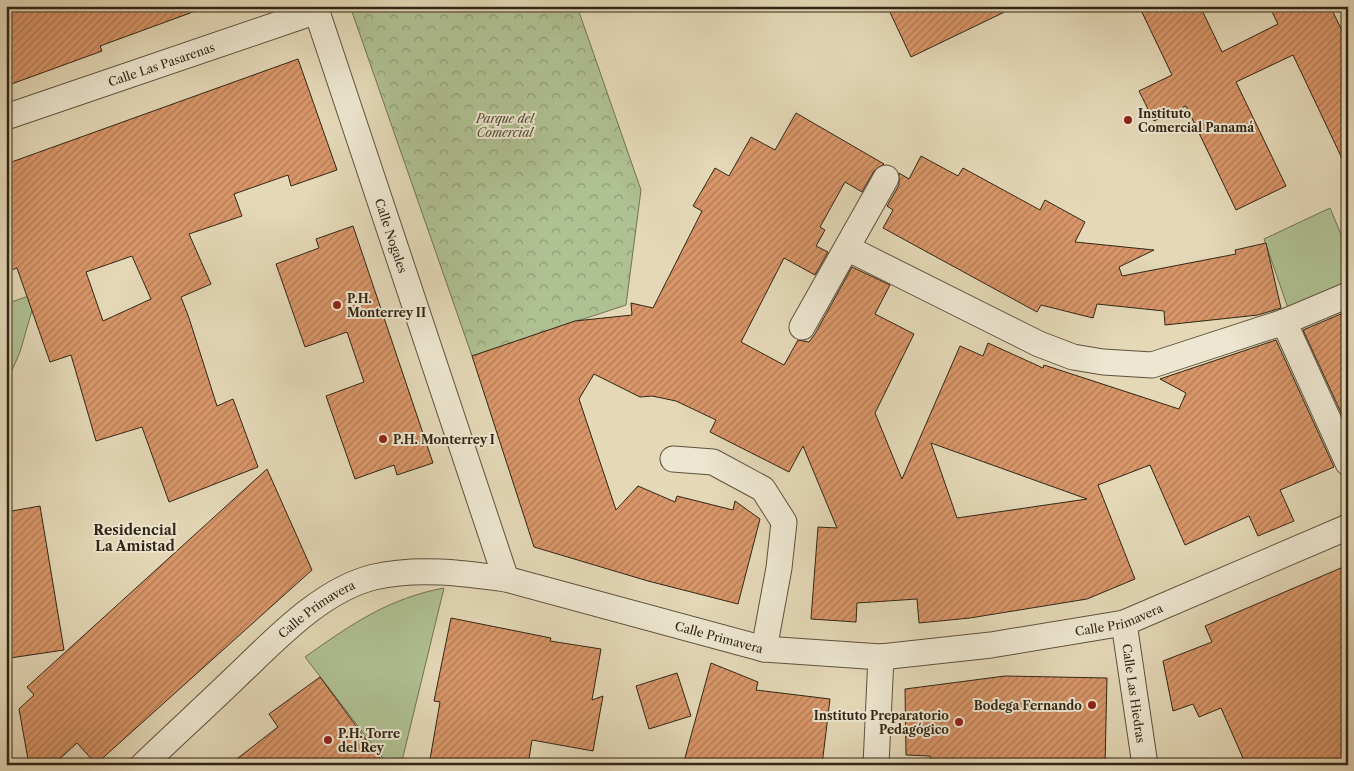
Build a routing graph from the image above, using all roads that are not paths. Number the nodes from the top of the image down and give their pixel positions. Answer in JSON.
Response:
{"nodes":[{"id":1,"x":316,"y":9,"type":"edge"},
{"id":2,"x":6,"y":117,"type":"edge"},
{"id":3,"x":886,"y":178,"type":"dead end"},
{"id":4,"x":847,"y":248,"type":"junction"},
{"id":5,"x":1348,"y":296,"type":"edge"},
{"id":6,"x":1284,"y":322,"type":"junction"},
{"id":7,"x":802,"y":327,"type":"dead end"},
{"id":8,"x":673,"y":459,"type":"dead end"},
{"id":9,"x":1348,"y":463,"type":"edge"},
{"id":10,"x":1348,"y":527,"type":"edge"},
{"id":11,"x":506,"y":580,"type":"junction"},
{"id":12,"x":1124,"y":623,"type":"junction"},
{"id":13,"x":764,"y":649,"type":"junction"},
{"id":14,"x":881,"y":657,"type":"junction"},
{"id":15,"x":143,"y":765,"type":"edge"},
{"id":16,"x":876,"y":765,"type":"edge"},
{"id":17,"x":1145,"y":765,"type":"edge"}],
"edges":[{"from":1,"to":2,"type":"street","name":"Calle Las Pasarenas"},
{"from":1,"to":11,"type":"street","name":"Calle Nogales"},
{"from":3,"to":4,"type":"street"},
{"from":4,"to":6,"type":"street"},
{"from":4,"to":7,"type":"street"},
{"from":5,"to":6,"type":"street"},
{"from":6,"to":9,"type":"street"},
{"from":8,"to":13,"type":"street"},
{"from":10,"to":12,"type":"street","name":"Calle Primavera"},
{"from":11,"to":13,"type":"street","name":"Calle Primavera"},
{"from":11,"to":15,"type":"street","name":"Calle Primavera"},
{"from":12,"to":14,"type":"street","name":"Calle Primavera"},
{"from":12,"to":17,"type":"street","name":"Calle Las Hiedras"},
{"from":13,"to":14,"type":"street","name":"Calle Primavera"},
{"from":14,"to":16,"type":"street"}]}
